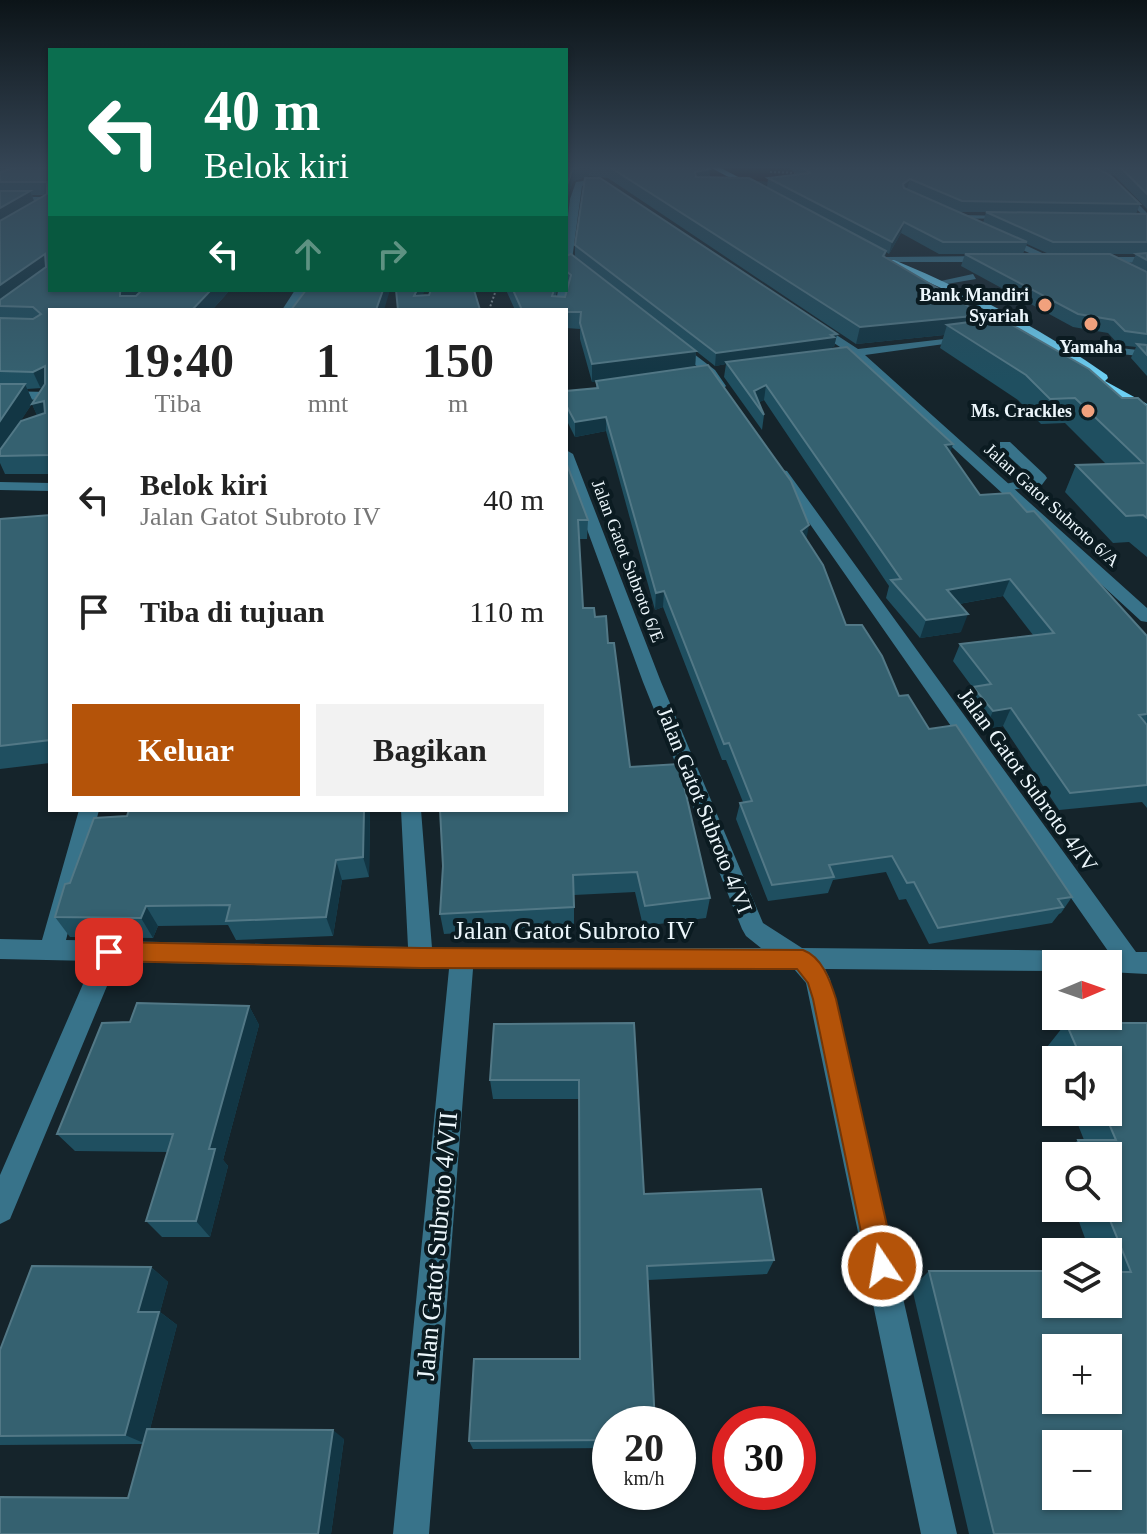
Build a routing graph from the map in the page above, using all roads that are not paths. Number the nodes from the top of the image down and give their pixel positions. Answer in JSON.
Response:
{"nodes":[{"id":1,"x":1004,"y":238,"type":"edge"},
{"id":2,"x":872,"y":252,"type":"edge"},
{"id":3,"x":1005,"y":259,"type":"edge"},
{"id":4,"x":1020,"y":259,"type":"edge"},
{"id":5,"x":1050,"y":259,"type":"junction"},
{"id":6,"x":1064,"y":259,"type":"edge"},
{"id":7,"x":1078,"y":260,"type":"edge"},
{"id":8,"x":1107,"y":260,"type":"junction"},
{"id":9,"x":1147,"y":260,"type":"edge"},
{"id":10,"x":888,"y":261,"type":"junction"},
{"id":11,"x":568,"y":263,"type":"edge"},
{"id":12,"x":578,"y":265,"type":"edge"},
{"id":13,"x":1134,"y":275,"type":"edge"},
{"id":14,"x":973,"y":277,"type":"edge"},
{"id":15,"x":941,"y":282,"type":"junction"},
{"id":16,"x":952,"y":303,"type":"edge"},
{"id":17,"x":805,"y":319,"type":"edge"},
{"id":18,"x":665,"y":337,"type":"edge"},
{"id":19,"x":974,"y":337,"type":"edge"},
{"id":20,"x":1057,"y":344,"type":"junction"},
{"id":21,"x":856,"y":353,"type":"junction"},
{"id":22,"x":1147,"y":354,"type":"edge"},
{"id":23,"x":1044,"y":355,"type":"edge"},
{"id":24,"x":827,"y":357,"type":"edge"},
{"id":25,"x":48,"y":393,"type":"edge"},
{"id":26,"x":0,"y":395,"type":"edge"},
{"id":27,"x":729,"y":398,"type":"edge"},
{"id":28,"x":1129,"y":398,"type":"junction"},
{"id":29,"x":1147,"y":409,"type":"edge"},
{"id":30,"x":37,"y":414,"type":"edge"},
{"id":31,"x":1005,"y":445,"type":"dead end"},
{"id":32,"x":568,"y":459,"type":"edge"},
{"id":33,"x":773,"y":461,"type":"edge"},
{"id":34,"x":0,"y":486,"type":"edge"},
{"id":35,"x":48,"y":487,"type":"edge"},
{"id":36,"x":1006,"y":488,"type":"junction"},
{"id":37,"x":1147,"y":617,"type":"edge"},
{"id":38,"x":652,"y":682,"type":"joint"},
{"id":39,"x":88,"y":812,"type":"edge"},
{"id":40,"x":411,"y":812,"type":"edge"},
{"id":41,"x":0,"y":949,"type":"edge"},
{"id":42,"x":51,"y":951,"type":"junction"},
{"id":43,"x":109,"y":952,"type":"junction"},
{"id":44,"x":462,"y":957,"type":"junction"},
{"id":45,"x":421,"y":958,"type":"junction"},
{"id":46,"x":803,"y":959,"type":"junction"},
{"id":47,"x":1139,"y":963,"type":"edge"},
{"id":48,"x":0,"y":1209,"type":"edge"},
{"id":49,"x":411,"y":1534,"type":"edge"},
{"id":50,"x":939,"y":1534,"type":"edge"}],
"edges":[{"from":1,"to":5,"type":"street"},
{"from":2,"to":10,"type":"highway"},
{"from":3,"to":10,"type":"street"},
{"from":4,"to":5,"type":"street"},
{"from":5,"to":6,"type":"street"},
{"from":7,"to":8,"type":"street"},
{"from":8,"to":9,"type":"street"},
{"from":8,"to":13,"type":"street"},
{"from":10,"to":15,"type":"highway"},
{"from":10,"to":16,"type":"highway"},
{"from":11,"to":12,"type":"street"},
{"from":14,"to":15,"type":"street"},
{"from":15,"to":20,"type":"highway"},
{"from":17,"to":21,"type":"street","name":"Jalan Gatot Subroto 6/A"},
{"from":18,"to":27,"type":"street"},
{"from":19,"to":21,"type":"street"},
{"from":20,"to":22,"type":"street"},
{"from":20,"to":28,"type":"highway"},
{"from":21,"to":24,"type":"street"},
{"from":21,"to":36,"type":"street","name":"Jalan Gatot Subroto 6/A"},
{"from":23,"to":28,"type":"highway"},
{"from":25,"to":26,"type":"street"},
{"from":25,"to":30,"type":"street"},
{"from":28,"to":29,"type":"highway"},
{"from":31,"to":36,"type":"street"},
{"from":32,"to":38,"type":"street","name":"Jalan Gatot Subroto 6/E"},
{"from":33,"to":47,"type":"street","name":"Jalan Gatot Subroto 4/IV"},
{"from":34,"to":35,"type":"street"},
{"from":36,"to":37,"type":"street","name":"Jalan Gatot Subroto 6/A"},
{"from":38,"to":46,"type":"street","name":"Jalan Gatot Subroto 4/VI"},
{"from":39,"to":42,"type":"street"},
{"from":40,"to":45,"type":"street"},
{"from":41,"to":42,"type":"street","name":"Jalan Gatot Subroto IV"},
{"from":42,"to":43,"type":"street","name":"Jalan Gatot Subroto IV"},
{"from":43,"to":45,"type":"street","name":"Jalan Gatot Subroto IV"},
{"from":43,"to":48,"type":"street"},
{"from":44,"to":45,"type":"street","name":"Jalan Gatot Subroto IV"},
{"from":44,"to":46,"type":"street","name":"Jalan Gatot Subroto IV"},
{"from":44,"to":49,"type":"street","name":"Jalan Gatot Subroto 4/VII"},
{"from":46,"to":47,"type":"street","name":"Jalan Gatot Subroto IV"},
{"from":46,"to":50,"type":"street"}]}
